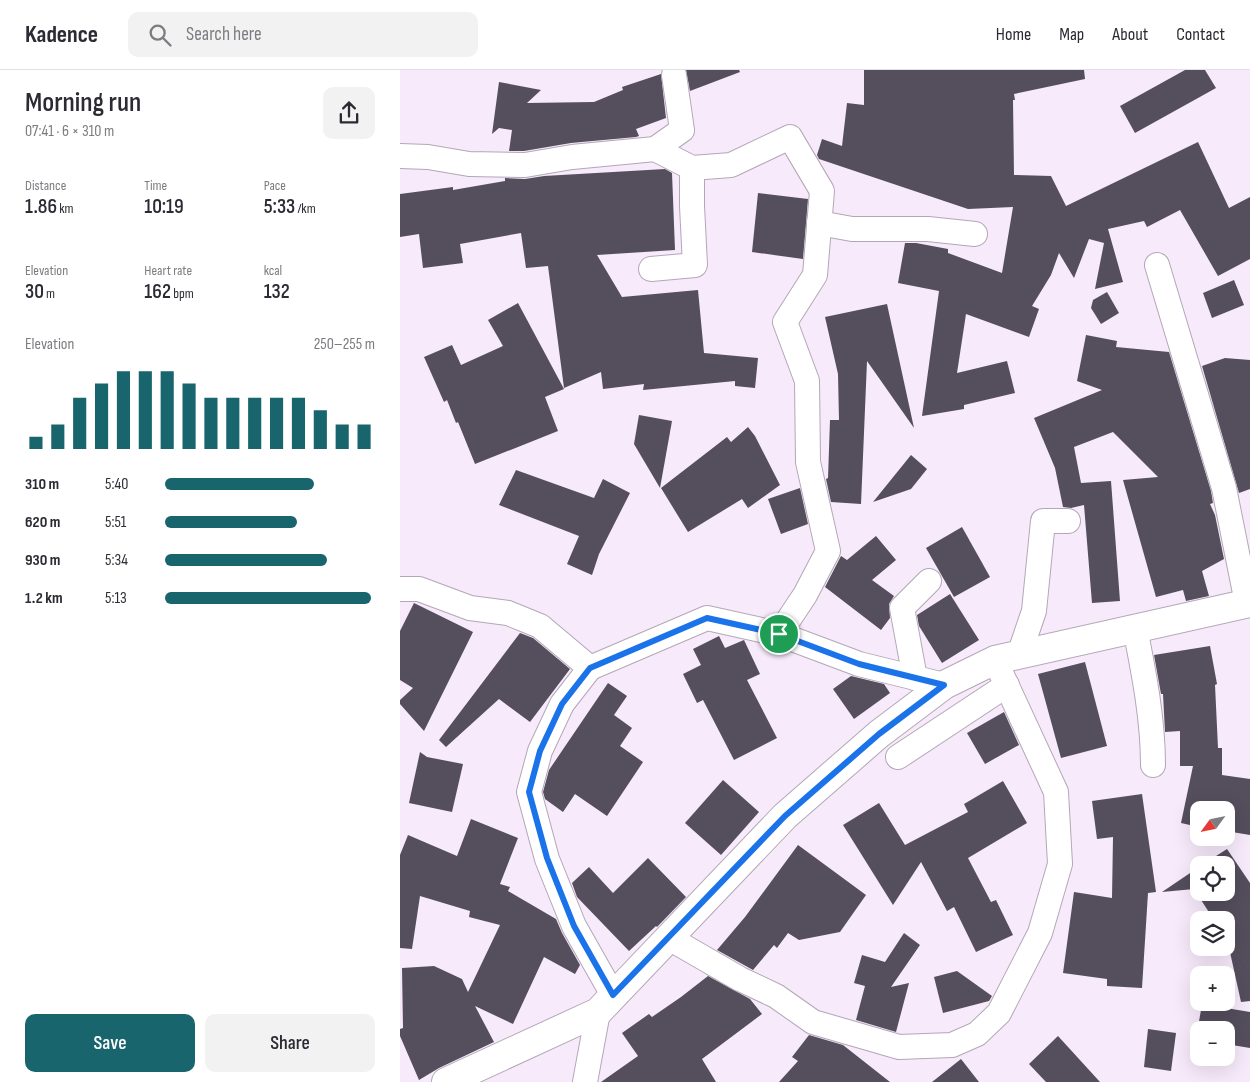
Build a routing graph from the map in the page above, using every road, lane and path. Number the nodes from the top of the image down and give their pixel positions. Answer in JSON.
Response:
{"nodes":[{"id":1,"x":674,"y":75,"type":"dead end"},
{"id":2,"x":654,"y":148,"type":"junction"},
{"id":3,"x":400,"y":156,"type":"edge"},
{"id":4,"x":692,"y":168,"type":"junction"},
{"id":5,"x":819,"y":223,"type":"junction"},
{"id":6,"x":974,"y":234,"type":"dead end"},
{"id":7,"x":1158,"y":265,"type":"dead end"},
{"id":8,"x":652,"y":269,"type":"dead end"},
{"id":9,"x":1068,"y":521,"type":"dead end"},
{"id":10,"x":929,"y":581,"type":"dead end"},
{"id":11,"x":400,"y":589,"type":"edge"},
{"id":12,"x":1249,"y":603,"type":"edge"},
{"id":13,"x":1135,"y":628,"type":"junction"},
{"id":14,"x":779,"y":634,"type":"junction"},
{"id":15,"x":1007,"y":658,"type":"junction"},
{"id":16,"x":590,"y":668,"type":"junction"},
{"id":17,"x":915,"y":678,"type":"junction"},
{"id":18,"x":944,"y":685,"type":"junction"},
{"id":19,"x":1007,"y":685,"type":"junction"},
{"id":20,"x":898,"y":757,"type":"dead end"},
{"id":21,"x":1153,"y":765,"type":"dead end"},
{"id":22,"x":669,"y":938,"type":"junction"},
{"id":23,"x":606,"y":1003,"type":"junction"},
{"id":24,"x":446,"y":1082,"type":"edge"},
{"id":25,"x":585,"y":1082,"type":"edge"}],
"edges":[{"from":1,"to":2,"type":"street"},
{"from":2,"to":3,"type":"street"},
{"from":2,"to":4,"type":"street"},
{"from":4,"to":5,"type":"street"},
{"from":4,"to":8,"type":"street"},
{"from":5,"to":6,"type":"street"},
{"from":5,"to":14,"type":"street"},
{"from":7,"to":12,"type":"street"},
{"from":9,"to":15,"type":"street"},
{"from":10,"to":17,"type":"street"},
{"from":11,"to":16,"type":"street"},
{"from":12,"to":13,"type":"street"},
{"from":13,"to":15,"type":"street"},
{"from":13,"to":21,"type":"street"},
{"from":14,"to":16,"type":"street"},
{"from":14,"to":17,"type":"street"},
{"from":15,"to":18,"type":"street"},
{"from":15,"to":19,"type":"street"},
{"from":16,"to":23,"type":"street"},
{"from":17,"to":18,"type":"street"},
{"from":18,"to":22,"type":"street"},
{"from":19,"to":20,"type":"street"},
{"from":19,"to":22,"type":"street"},
{"from":22,"to":23,"type":"street"},
{"from":23,"to":24,"type":"street"},
{"from":23,"to":25,"type":"street"}]}
